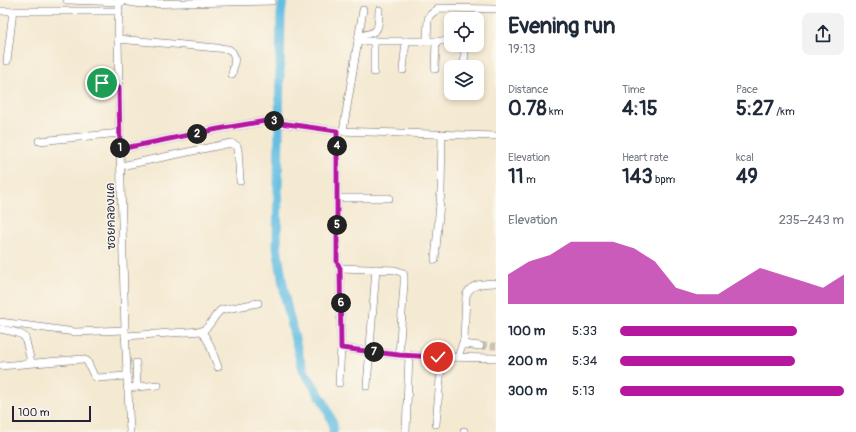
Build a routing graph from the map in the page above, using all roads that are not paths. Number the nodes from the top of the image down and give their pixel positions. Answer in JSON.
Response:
{"nodes":[{"id":1,"x":67,"y":0,"type":"edge"},
{"id":2,"x":165,"y":0,"type":"edge"},
{"id":3,"x":272,"y":0,"type":"edge"},
{"id":4,"x":120,"y":1,"type":"edge"},
{"id":5,"x":129,"y":2,"type":"junction"},
{"id":6,"x":496,"y":8,"type":"edge"},
{"id":7,"x":362,"y":10,"type":"dead end"},
{"id":8,"x":378,"y":10,"type":"dead end"},
{"id":9,"x":0,"y":11,"type":"edge"},
{"id":10,"x":13,"y":11,"type":"junction"},
{"id":11,"x":119,"y":11,"type":"junction"},
{"id":12,"x":118,"y":39,"type":"junction"},
{"id":13,"x":358,"y":39,"type":"junction"},
{"id":14,"x":374,"y":41,"type":"junction"},
{"id":15,"x":406,"y":41,"type":"junction"},
{"id":16,"x":427,"y":41,"type":"junction"},
{"id":17,"x":436,"y":41,"type":"junction"},
{"id":18,"x":444,"y":41,"type":"edge"},
{"id":19,"x":7,"y":61,"type":"dead end"},
{"id":20,"x":435,"y":69,"type":"dead end"},
{"id":21,"x":403,"y":70,"type":"dead end"},
{"id":22,"x":374,"y":72,"type":"dead end"},
{"id":23,"x":232,"y":74,"type":"dead end"},
{"id":24,"x":102,"y":83,"type":"dead end"},
{"id":25,"x":119,"y":87,"type":"junction"},
{"id":26,"x":340,"y":131,"type":"junction"},
{"id":27,"x":120,"y":133,"type":"junction"},
{"id":28,"x":442,"y":134,"type":"junction"},
{"id":29,"x":496,"y":136,"type":"edge"},
{"id":30,"x":39,"y":141,"type":"dead end"},
{"id":31,"x":120,"y":149,"type":"junction"},
{"id":32,"x":121,"y":166,"type":"junction"},
{"id":33,"x":240,"y":181,"type":"dead end"},
{"id":34,"x":337,"y":198,"type":"junction"},
{"id":35,"x":389,"y":198,"type":"dead end"},
{"id":36,"x":435,"y":260,"type":"dead end"},
{"id":37,"x":338,"y":262,"type":"junction"},
{"id":38,"x":376,"y":269,"type":"junction"},
{"id":39,"x":494,"y":283,"type":"dead end"},
{"id":40,"x":258,"y":303,"type":"dead end"},
{"id":41,"x":0,"y":322,"type":"edge"},
{"id":42,"x":0,"y":329,"type":"edge"},
{"id":43,"x":202,"y":331,"type":"junction"},
{"id":44,"x":125,"y":333,"type":"junction"},
{"id":45,"x":463,"y":344,"type":"junction"},
{"id":46,"x":480,"y":346,"type":"tunnel mouth"},
{"id":47,"x":341,"y":348,"type":"junction"},
{"id":48,"x":370,"y":352,"type":"junction"},
{"id":49,"x":399,"y":355,"type":"junction"},
{"id":50,"x":409,"y":355,"type":"junction"},
{"id":51,"x":442,"y":357,"type":"junction"},
{"id":52,"x":458,"y":357,"type":"junction"},
{"id":53,"x":496,"y":358,"type":"edge"},
{"id":54,"x":30,"y":362,"type":"junction"},
{"id":55,"x":136,"y":363,"type":"dead end"},
{"id":56,"x":0,"y":366,"type":"edge"},
{"id":57,"x":218,"y":367,"type":"dead end"},
{"id":58,"x":127,"y":376,"type":"junction"},
{"id":59,"x":339,"y":383,"type":"dead end"},
{"id":60,"x":158,"y":385,"type":"dead end"},
{"id":61,"x":367,"y":386,"type":"dead end"},
{"id":62,"x":137,"y":387,"type":"junction"},
{"id":63,"x":127,"y":388,"type":"junction"},
{"id":64,"x":436,"y":424,"type":"dead end"},
{"id":65,"x":130,"y":432,"type":"edge"},
{"id":66,"x":406,"y":432,"type":"edge"}],
"edges":[{"from":1,"to":4,"type":"street"},
{"from":2,"to":5,"type":"street"},
{"from":3,"to":5,"type":"street"},
{"from":4,"to":5,"type":"street"},
{"from":4,"to":11,"type":"street","name":"ซอยคลองแค"},
{"from":6,"to":16,"type":"street"},
{"from":7,"to":13,"type":"street"},
{"from":8,"to":13,"type":"street"},
{"from":9,"to":10,"type":"street"},
{"from":10,"to":11,"type":"street"},
{"from":10,"to":19,"type":"street"},
{"from":11,"to":12,"type":"street","name":"ซอยคลองแค"},
{"from":12,"to":23,"type":"street"},
{"from":12,"to":25,"type":"street","name":"ซอยคลองแค"},
{"from":13,"to":14,"type":"street"},
{"from":13,"to":26,"type":"street"},
{"from":14,"to":15,"type":"street"},
{"from":14,"to":22,"type":"street"},
{"from":15,"to":16,"type":"street"},
{"from":15,"to":21,"type":"street"},
{"from":16,"to":17,"type":"street"},
{"from":17,"to":18,"type":"street"},
{"from":17,"to":20,"type":"street"},
{"from":24,"to":25,"type":"street"},
{"from":25,"to":27,"type":"street","name":"ซอยคลองแค"},
{"from":26,"to":28,"type":"street"},
{"from":26,"to":31,"type":"street"},
{"from":26,"to":34,"type":"street"},
{"from":27,"to":30,"type":"street"},
{"from":27,"to":31,"type":"street","name":"ซอยคลองแค"},
{"from":28,"to":29,"type":"street"},
{"from":28,"to":36,"type":"street"},
{"from":31,"to":32,"type":"street","name":"ซอยคลองแค"},
{"from":32,"to":33,"type":"street"},
{"from":32,"to":44,"type":"street","name":"ซอยคลองแค"},
{"from":34,"to":35,"type":"street"},
{"from":34,"to":37,"type":"street"},
{"from":37,"to":38,"type":"street"},
{"from":37,"to":47,"type":"street"},
{"from":38,"to":48,"type":"street"},
{"from":38,"to":49,"type":"street"},
{"from":39,"to":45,"type":"street"},
{"from":40,"to":43,"type":"street"},
{"from":41,"to":44,"type":"street"},
{"from":42,"to":54,"type":"street"},
{"from":43,"to":44,"type":"street"},
{"from":43,"to":57,"type":"street"},
{"from":44,"to":58,"type":"street","name":"ซอยคลองแค"},
{"from":45,"to":46,"type":"street"},
{"from":45,"to":52,"type":"street"},
{"from":47,"to":48,"type":"street"},
{"from":47,"to":59,"type":"street"},
{"from":48,"to":49,"type":"street"},
{"from":48,"to":61,"type":"street"},
{"from":49,"to":50,"type":"street"},
{"from":50,"to":51,"type":"street"},
{"from":50,"to":66,"type":"street"},
{"from":51,"to":52,"type":"street"},
{"from":51,"to":64,"type":"street"},
{"from":52,"to":53,"type":"street"},
{"from":54,"to":56,"type":"street"},
{"from":54,"to":58,"type":"street"},
{"from":55,"to":62,"type":"street"},
{"from":58,"to":63,"type":"street","name":"ซอยคลองแค"},
{"from":60,"to":62,"type":"street"},
{"from":62,"to":63,"type":"street"},
{"from":63,"to":65,"type":"street","name":"ซอยคลองแค"}]}
